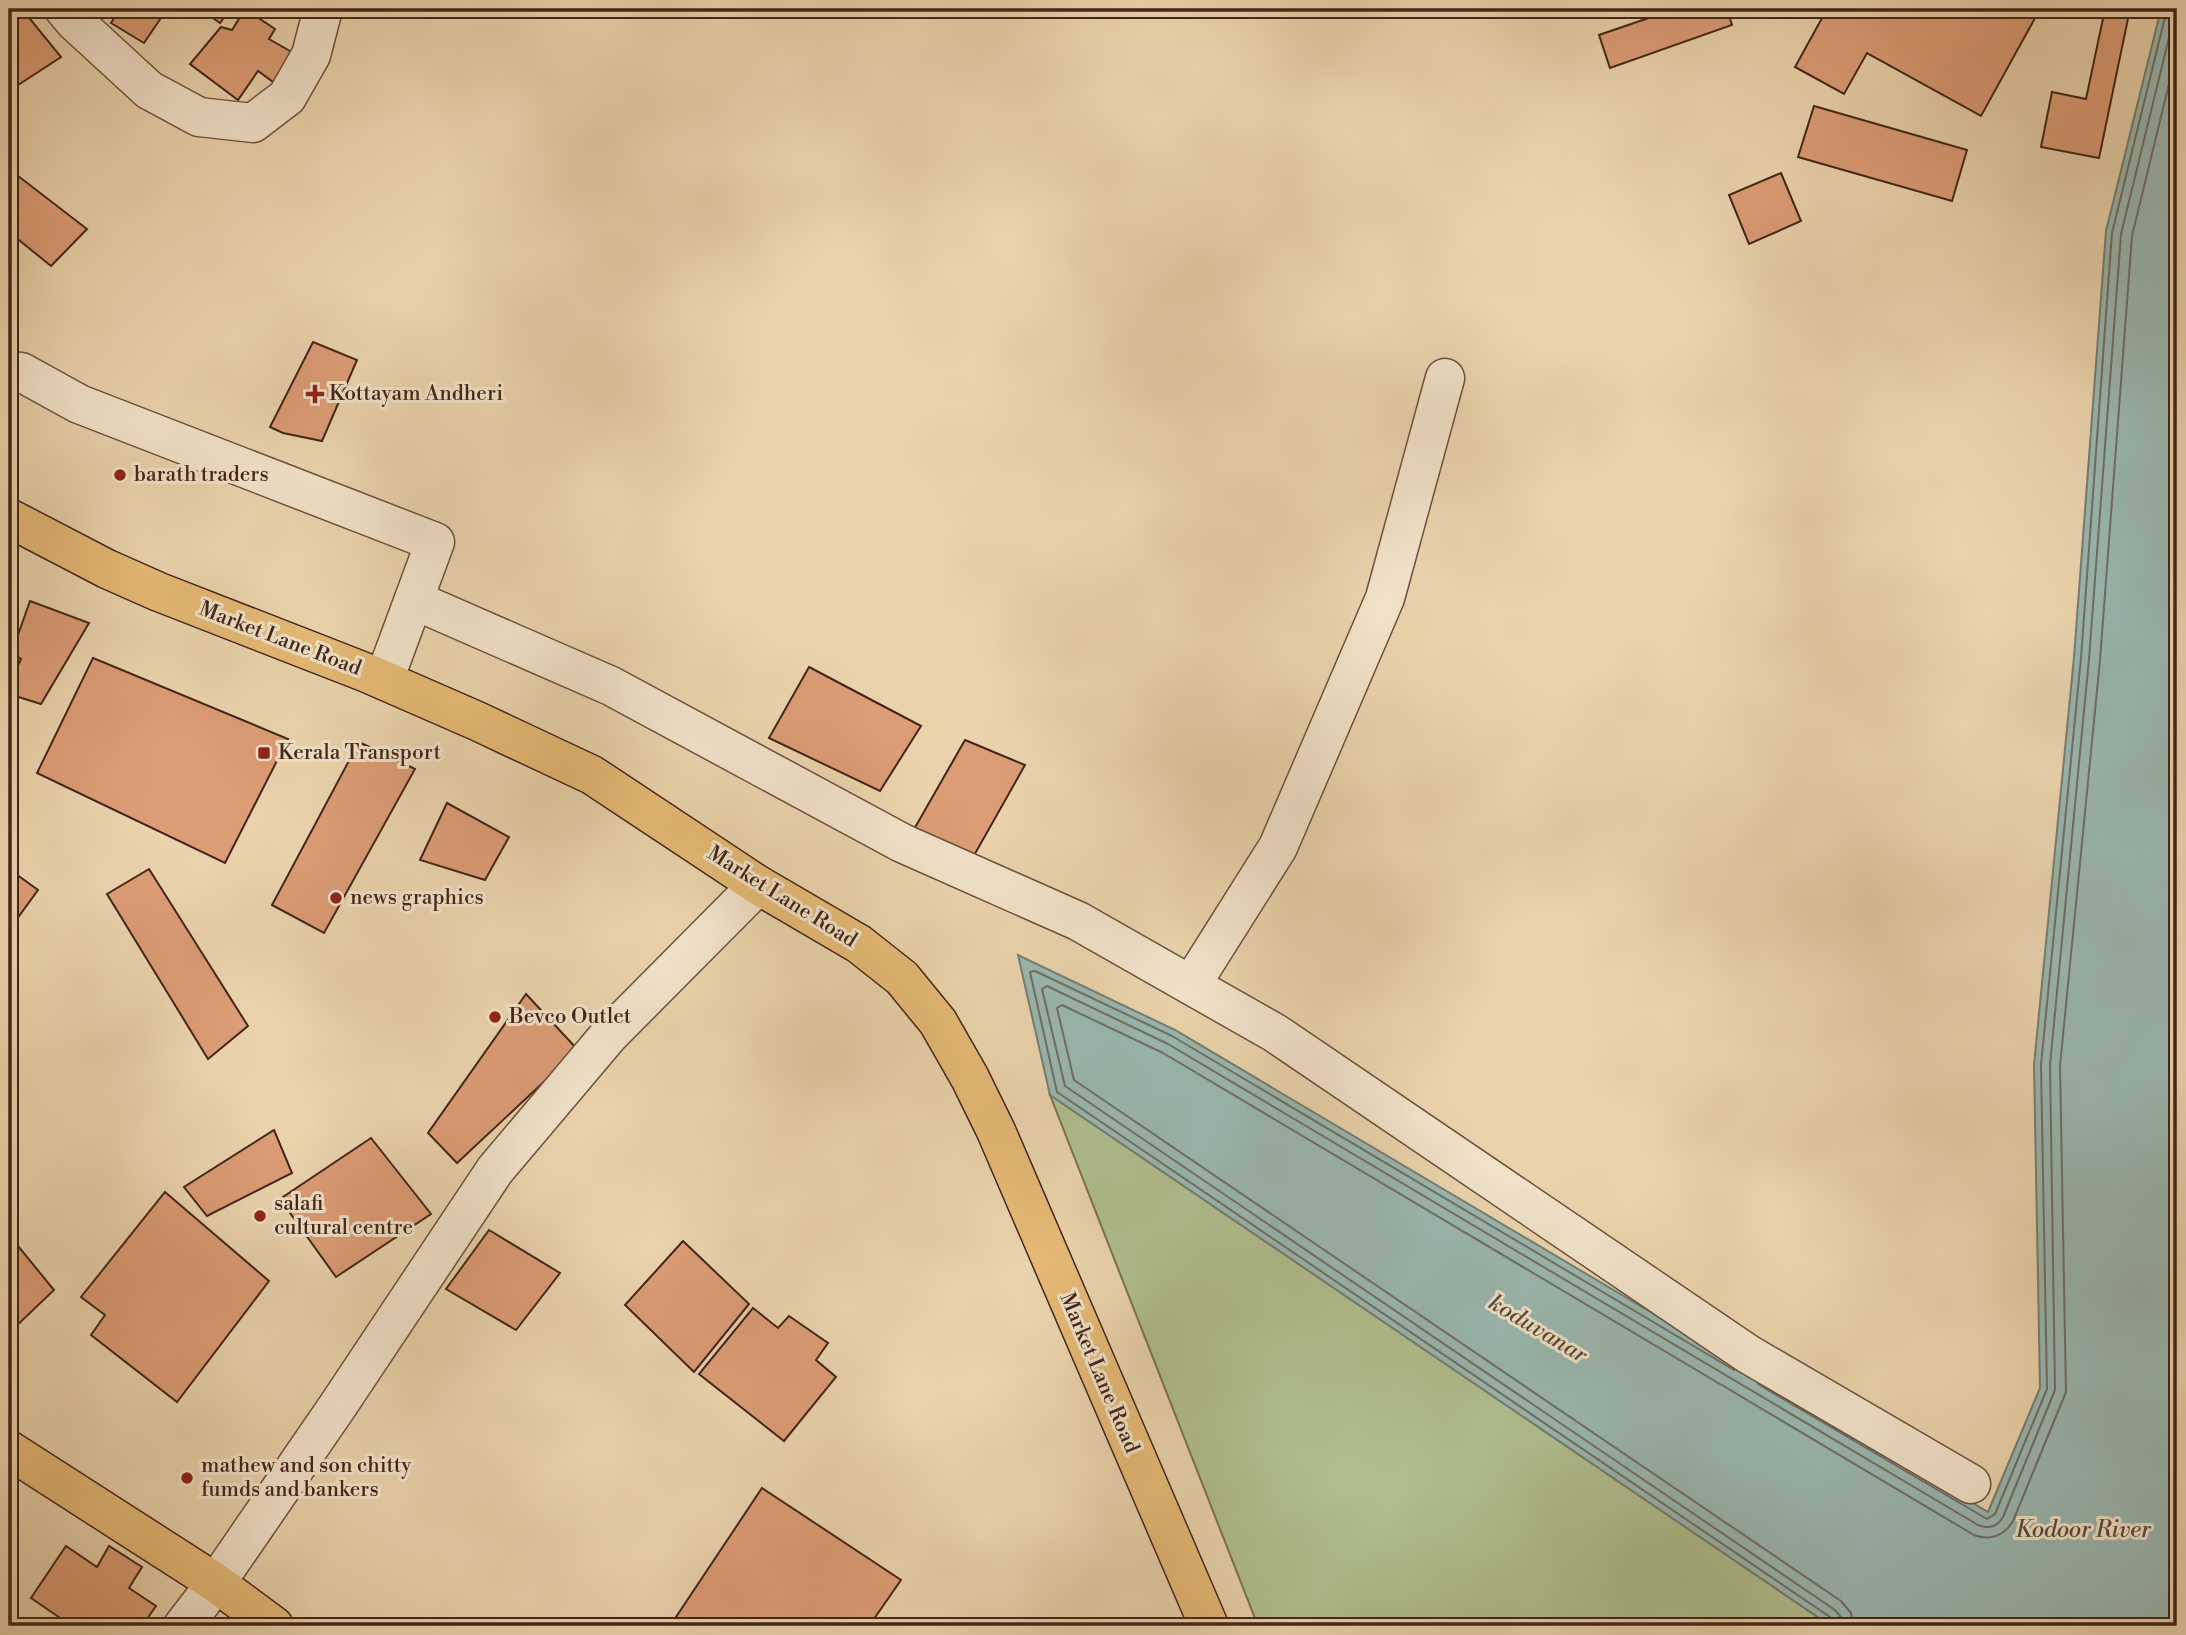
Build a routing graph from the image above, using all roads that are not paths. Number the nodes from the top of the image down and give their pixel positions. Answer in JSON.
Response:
{"nodes":[{"id":1,"x":64,"y":9,"type":"edge"},
{"id":2,"x":323,"y":9,"type":"edge"},
{"id":3,"x":9,"y":371,"type":"edge"},
{"id":4,"x":1445,"y":378,"type":"dead end"},
{"id":5,"x":9,"y":518,"type":"edge"},
{"id":6,"x":414,"y":600,"type":"junction"},
{"id":7,"x":384,"y":680,"type":"junction"},
{"id":8,"x":758,"y":885,"type":"junction"},
{"id":9,"x":1191,"y":985,"type":"junction"},
{"id":10,"x":9,"y":1450,"type":"edge"},
{"id":11,"x":1971,"y":1484,"type":"dead end"},
{"id":12,"x":216,"y":1583,"type":"junction"},
{"id":13,"x":183,"y":1626,"type":"edge"},
{"id":14,"x":274,"y":1626,"type":"edge"},
{"id":15,"x":1209,"y":1626,"type":"edge"}],
"edges":[{"from":1,"to":2,"type":"street"},
{"from":3,"to":6,"type":"street"},
{"from":4,"to":9,"type":"street"},
{"from":5,"to":7,"type":"main road","name":"Market Lane Road"},
{"from":6,"to":7,"type":"street"},
{"from":6,"to":9,"type":"street"},
{"from":7,"to":8,"type":"main road","name":"Market Lane Road"},
{"from":8,"to":12,"type":"street"},
{"from":8,"to":15,"type":"main road","name":"Market Lane Road"},
{"from":9,"to":11,"type":"street"},
{"from":10,"to":12,"type":"main road"},
{"from":12,"to":13,"type":"street"},
{"from":12,"to":14,"type":"main road"}]}
